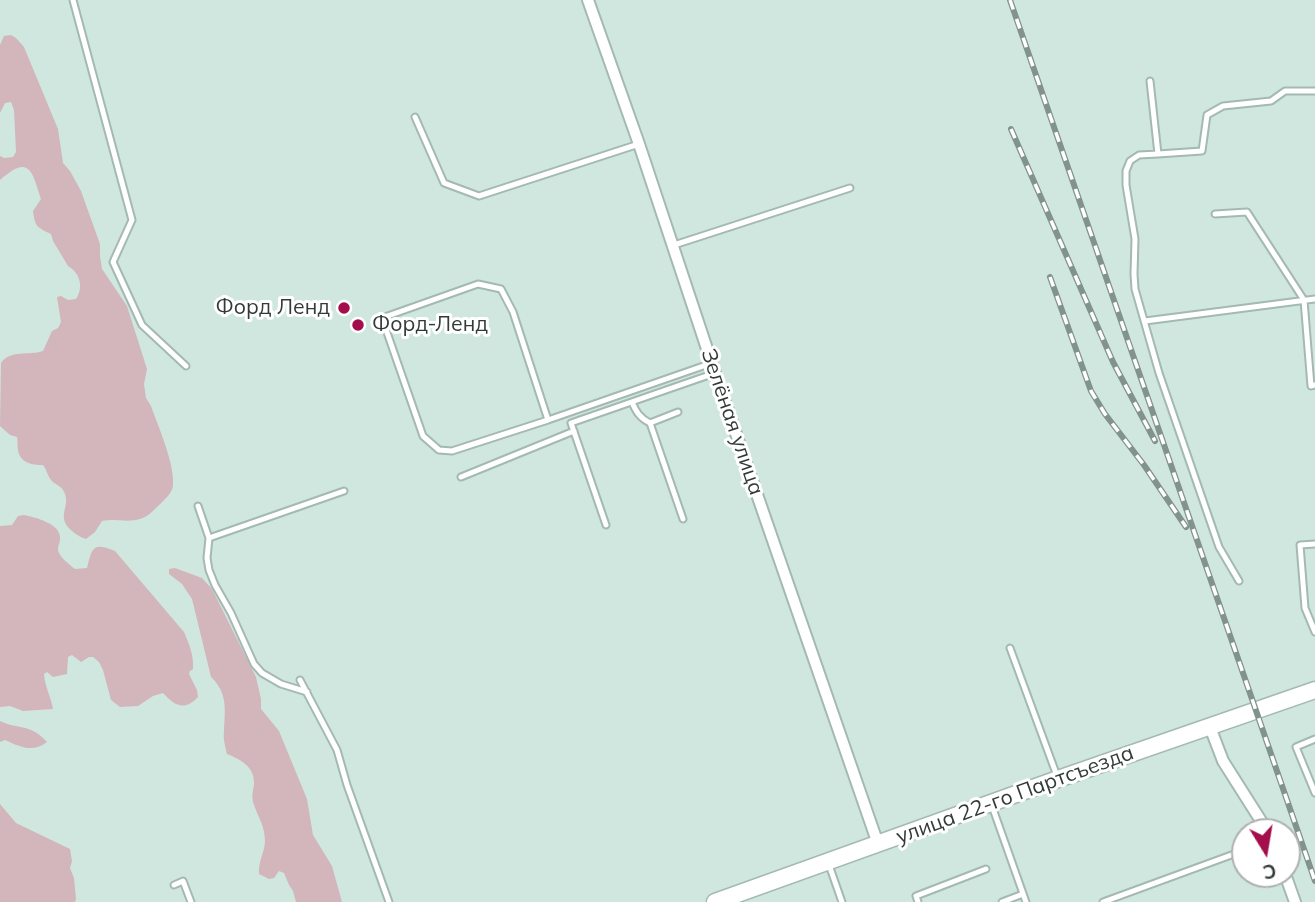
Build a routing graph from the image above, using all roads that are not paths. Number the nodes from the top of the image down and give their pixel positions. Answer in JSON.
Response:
{"nodes":[{"id":1,"x":72,"y":0,"type":"edge"},
{"id":2,"x":588,"y":0,"type":"edge"},
{"id":3,"x":1150,"y":81,"type":"dead end"},
{"id":4,"x":1315,"y":91,"type":"edge"},
{"id":5,"x":415,"y":117,"type":"dead end"},
{"id":6,"x":639,"y":144,"type":"junction"},
{"id":7,"x":1158,"y":154,"type":"junction"},
{"id":8,"x":850,"y":188,"type":"dead end"},
{"id":9,"x":1215,"y":214,"type":"dead end"},
{"id":10,"x":673,"y":246,"type":"junction"},
{"id":11,"x":1315,"y":299,"type":"edge"},
{"id":12,"x":1304,"y":300,"type":"junction"},
{"id":13,"x":1145,"y":321,"type":"junction"},
{"id":14,"x":186,"y":366,"type":"dead end"},
{"id":15,"x":714,"y":368,"type":"junction"},
{"id":16,"x":1315,"y":385,"type":"edge"},
{"id":17,"x":632,"y":402,"type":"junction"},
{"id":18,"x":678,"y":412,"type":"dead end"},
{"id":19,"x":548,"y":420,"type":"junction"},
{"id":20,"x":650,"y":423,"type":"junction"},
{"id":21,"x":574,"y":431,"type":"junction"},
{"id":22,"x":461,"y":477,"type":"dead end"},
{"id":23,"x":344,"y":491,"type":"dead end"},
{"id":24,"x":198,"y":506,"type":"dead end"},
{"id":25,"x":683,"y":519,"type":"dead end"},
{"id":26,"x":606,"y":525,"type":"dead end"},
{"id":27,"x":209,"y":538,"type":"junction"},
{"id":28,"x":1315,"y":544,"type":"edge"},
{"id":29,"x":1239,"y":581,"type":"dead end"},
{"id":30,"x":1315,"y":632,"type":"edge"},
{"id":31,"x":1010,"y":648,"type":"dead end"},
{"id":32,"x":300,"y":680,"type":"dead end"},
{"id":33,"x":1315,"y":690,"type":"edge"},
{"id":34,"x":307,"y":692,"type":"junction"},
{"id":35,"x":1210,"y":727,"type":"junction"},
{"id":36,"x":1315,"y":739,"type":"edge"},
{"id":37,"x":1058,"y":779,"type":"junction"},
{"id":38,"x":1315,"y":793,"type":"edge"},
{"id":39,"x":991,"y":803,"type":"junction"},
{"id":40,"x":1259,"y":818,"type":"edge"},
{"id":41,"x":878,"y":844,"type":"junction"},
{"id":42,"x":1231,"y":855,"type":"edge"},
{"id":43,"x":827,"y":862,"type":"junction"},
{"id":44,"x":986,"y":869,"type":"dead end"},
{"id":45,"x":174,"y":885,"type":"dead end"},
{"id":46,"x":1023,"y":894,"type":"junction"},
{"id":47,"x":191,"y":902,"type":"edge"},
{"id":48,"x":389,"y":902,"type":"edge"},
{"id":49,"x":715,"y":902,"type":"edge"},
{"id":50,"x":842,"y":902,"type":"edge"},
{"id":51,"x":918,"y":902,"type":"edge"},
{"id":52,"x":1002,"y":902,"type":"edge"},
{"id":53,"x":1026,"y":902,"type":"edge"},
{"id":54,"x":1103,"y":902,"type":"edge"}],
"edges":[{"from":1,"to":14,"type":"lane"},
{"from":2,"to":6,"type":"street","name":"Зелёная улица"},
{"from":3,"to":7,"type":"lane"},
{"from":4,"to":7,"type":"lane"},
{"from":5,"to":6,"type":"lane"},
{"from":6,"to":10,"type":"street","name":"Зелёная улица"},
{"from":7,"to":13,"type":"lane"},
{"from":8,"to":10,"type":"lane"},
{"from":9,"to":12,"type":"lane"},
{"from":10,"to":15,"type":"street","name":"Зелёная улица"},
{"from":11,"to":12,"type":"lane"},
{"from":12,"to":13,"type":"lane"},
{"from":12,"to":16,"type":"lane"},
{"from":13,"to":29,"type":"lane"},
{"from":15,"to":17,"type":"lane"},
{"from":15,"to":19,"type":"lane"},
{"from":15,"to":41,"type":"street","name":"Зелёная улица"},
{"from":17,"to":20,"type":"lane"},
{"from":17,"to":21,"type":"lane"},
{"from":18,"to":20,"type":"lane"},
{"from":19,"to":19,"type":"lane"},
{"from":20,"to":25,"type":"lane"},
{"from":21,"to":22,"type":"lane"},
{"from":21,"to":26,"type":"lane"},
{"from":23,"to":27,"type":"lane"},
{"from":24,"to":27,"type":"lane"},
{"from":27,"to":34,"type":"lane"},
{"from":28,"to":30,"type":"lane"},
{"from":31,"to":37,"type":"lane"},
{"from":32,"to":34,"type":"lane"},
{"from":33,"to":35,"type":"main road","name":"улица 22-го Партсъезда"},
{"from":34,"to":48,"type":"lane"},
{"from":35,"to":37,"type":"main road","name":"улица 22-го Партсъезда"},
{"from":35,"to":40,"type":"street"},
{"from":36,"to":38,"type":"lane"},
{"from":37,"to":39,"type":"main road","name":"улица 22-го Партсъезда"},
{"from":39,"to":41,"type":"main road","name":"улица 22-го Партсъезда"},
{"from":39,"to":46,"type":"lane"},
{"from":41,"to":43,"type":"main road","name":"улица 22-го Партсъезда"},
{"from":42,"to":54,"type":"lane"},
{"from":43,"to":49,"type":"main road","name":"улица 22-го Партсъезда"},
{"from":43,"to":50,"type":"lane"},
{"from":44,"to":51,"type":"lane"},
{"from":45,"to":47,"type":"lane"},
{"from":46,"to":52,"type":"lane"},
{"from":46,"to":53,"type":"lane"}]}
